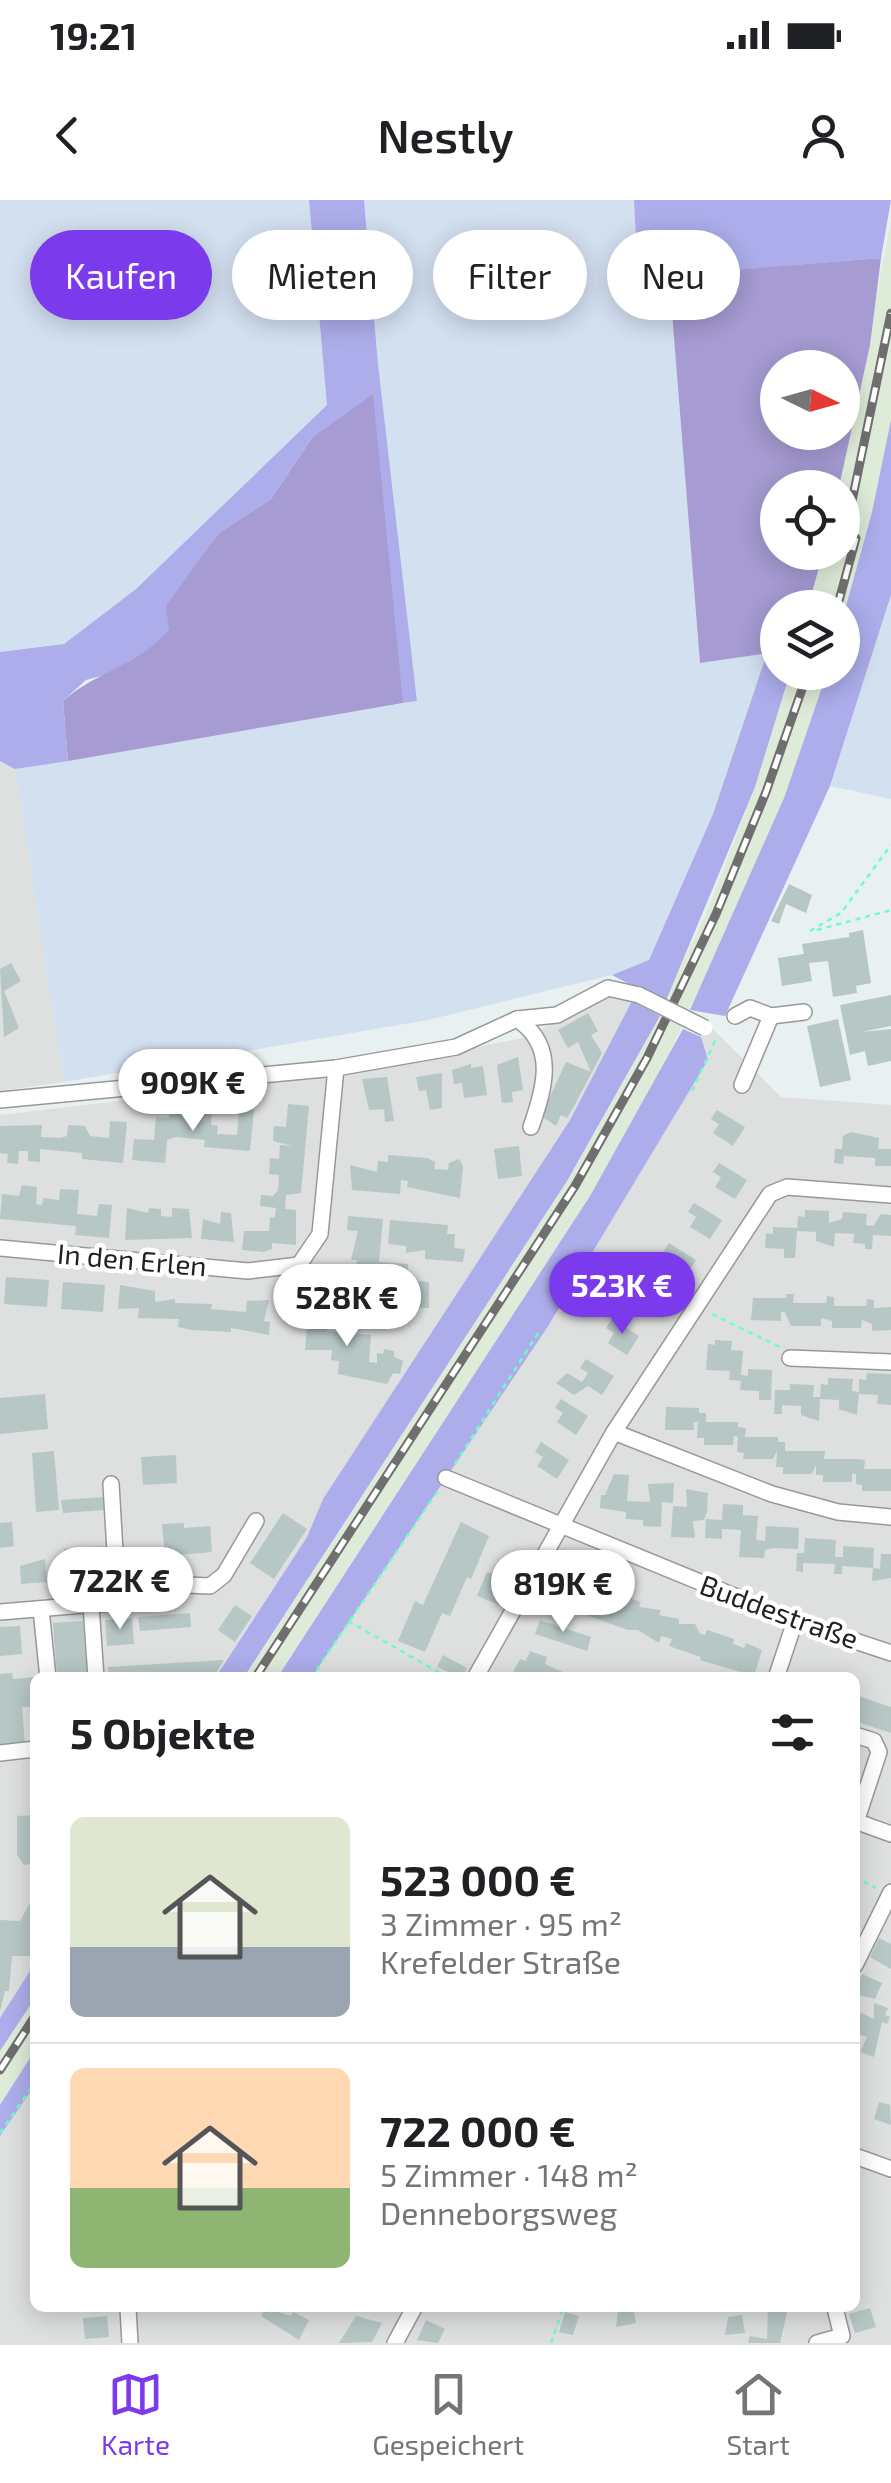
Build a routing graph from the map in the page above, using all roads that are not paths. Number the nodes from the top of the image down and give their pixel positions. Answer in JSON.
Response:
{"nodes":[{"id":1,"x":804,"y":1012,"type":"dead end"},
{"id":2,"x":735,"y":1016,"type":"dead end"},
{"id":3,"x":771,"y":1016,"type":"junction"},
{"id":4,"x":517,"y":1019,"type":"junction"},
{"id":5,"x":711,"y":1032,"type":"road end"},
{"id":6,"x":336,"y":1068,"type":"junction"},
{"id":7,"x":742,"y":1085,"type":"dead end"},
{"id":8,"x":0,"y":1100,"type":"edge"},
{"id":9,"x":530,"y":1126,"type":"dead end"},
{"id":10,"x":891,"y":1195,"type":"edge"},
{"id":11,"x":0,"y":1248,"type":"edge"},
{"id":12,"x":790,"y":1358,"type":"road end"},
{"id":13,"x":891,"y":1362,"type":"edge"},
{"id":14,"x":614,"y":1432,"type":"junction"},
{"id":15,"x":446,"y":1478,"type":"road end"},
{"id":16,"x":111,"y":1484,"type":"dead end"},
{"id":17,"x":891,"y":1518,"type":"edge"},
{"id":18,"x":256,"y":1520,"type":"dead end"},
{"id":19,"x":560,"y":1526,"type":"junction"},
{"id":20,"x":118,"y":1602,"type":"junction"},
{"id":21,"x":91,"y":1604,"type":"junction"},
{"id":22,"x":41,"y":1608,"type":"junction"},
{"id":23,"x":0,"y":1612,"type":"edge"},
{"id":24,"x":795,"y":1621,"type":"junction"},
{"id":25,"x":891,"y":1653,"type":"edge"},
{"id":26,"x":47,"y":1672,"type":"edge"},
{"id":27,"x":96,"y":1672,"type":"edge"},
{"id":28,"x":478,"y":1672,"type":"edge"},
{"id":29,"x":778,"y":1672,"type":"edge"},
{"id":30,"x":860,"y":1737,"type":"edge"},
{"id":31,"x":30,"y":1750,"type":"edge"},
{"id":32,"x":0,"y":1752,"type":"edge"},
{"id":33,"x":860,"y":1807,"type":"edge"},
{"id":34,"x":860,"y":1824,"type":"edge"},
{"id":35,"x":891,"y":1834,"type":"edge"},
{"id":36,"x":890,"y":1894,"type":"edge"},
{"id":37,"x":860,"y":1954,"type":"edge"},
{"id":38,"x":860,"y":2158,"type":"edge"},
{"id":39,"x":891,"y":2169,"type":"edge"},
{"id":40,"x":128,"y":2312,"type":"edge"},
{"id":41,"x":412,"y":2312,"type":"edge"},
{"id":42,"x":836,"y":2312,"type":"edge"},
{"id":43,"x":130,"y":2343,"type":"edge"},
{"id":44,"x":396,"y":2343,"type":"edge"},
{"id":45,"x":817,"y":2343,"type":"edge"}],
"edges":[{"from":1,"to":3,"type":"street"},
{"from":2,"to":3,"type":"street"},
{"from":3,"to":7,"type":"street"},
{"from":4,"to":5,"type":"street","bridge":true},
{"from":4,"to":6,"type":"street"},
{"from":4,"to":9,"type":"street"},
{"from":6,"to":8,"type":"street"},
{"from":6,"to":11,"type":"street","name":"In den Erlen"},
{"from":10,"to":14,"type":"street"},
{"from":12,"to":13,"type":"street"},
{"from":14,"to":17,"type":"street"},
{"from":14,"to":19,"type":"street"},
{"from":15,"to":19,"type":"street","name":"Buddestraße"},
{"from":16,"to":20,"type":"street"},
{"from":18,"to":20,"type":"street"},
{"from":19,"to":24,"type":"street","name":"Buddestraße"},
{"from":19,"to":28,"type":"street"},
{"from":20,"to":21,"type":"street"},
{"from":21,"to":22,"type":"street"},
{"from":21,"to":27,"type":"street"},
{"from":22,"to":23,"type":"street"},
{"from":22,"to":26,"type":"street"},
{"from":24,"to":25,"type":"street","name":"Buddestraße"},
{"from":24,"to":29,"type":"street"},
{"from":30,"to":33,"type":"street"},
{"from":31,"to":32,"type":"street"},
{"from":34,"to":35,"type":"street"},
{"from":36,"to":37,"type":"street"},
{"from":38,"to":39,"type":"street"},
{"from":40,"to":43,"type":"street"},
{"from":41,"to":44,"type":"street"},
{"from":42,"to":45,"type":"street"}]}
